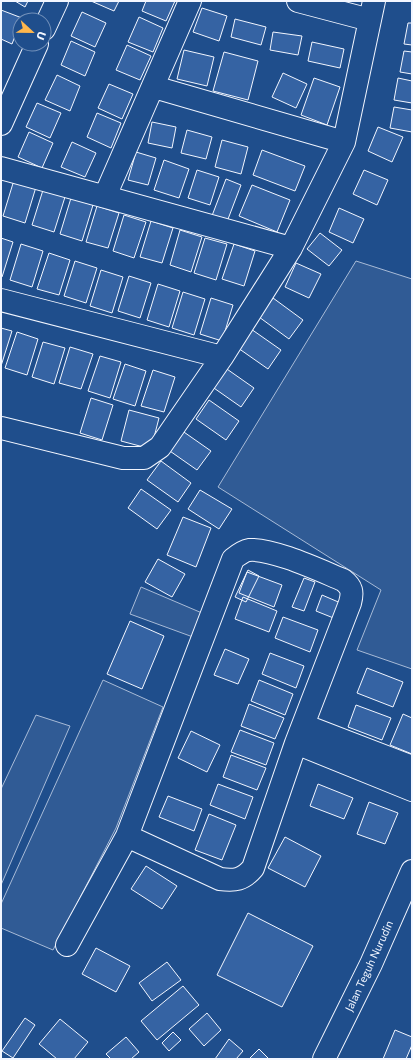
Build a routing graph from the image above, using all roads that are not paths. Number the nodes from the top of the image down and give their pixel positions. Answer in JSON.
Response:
{"nodes":[{"id":1,"x":56,"y":1,"type":"edge"},
{"id":2,"x":190,"y":1,"type":"edge"},
{"id":3,"x":298,"y":1,"type":"edge"},
{"id":4,"x":372,"y":11,"type":"edge"},
{"id":5,"x":51,"y":12,"type":"edge"},
{"id":6,"x":33,"y":52,"type":"edge"},
{"id":7,"x":154,"y":87,"type":"junction"},
{"id":8,"x":1,"y":124,"type":"edge"},
{"id":9,"x":344,"y":142,"type":"junction"},
{"id":10,"x":1,"y":168,"type":"edge"},
{"id":11,"x":105,"y":196,"type":"junction"},
{"id":12,"x":291,"y":248,"type":"junction"},
{"id":13,"x":1,"y":300,"type":"edge"},
{"id":14,"x":222,"y":357,"type":"junction"},
{"id":15,"x":1,"y":428,"type":"edge"},
{"id":16,"x":299,"y":734,"type":"junction"},
{"id":17,"x":412,"y":767,"type":"edge"},
{"id":18,"x":412,"y":790,"type":"edge"},
{"id":19,"x":127,"y":836,"type":"junction"},
{"id":20,"x":412,"y":872,"type":"edge"},
{"id":21,"x":67,"y":945,"type":"dead end"},
{"id":22,"x":324,"y":1059,"type":"edge"}],
"edges":[{"from":1,"to":5,"type":"street"},
{"from":2,"to":7,"type":"street"},
{"from":3,"to":4,"type":"street"},
{"from":4,"to":9,"type":"street"},
{"from":6,"to":8,"type":"street"},
{"from":7,"to":9,"type":"street"},
{"from":7,"to":11,"type":"street"},
{"from":9,"to":12,"type":"street"},
{"from":10,"to":11,"type":"street"},
{"from":11,"to":12,"type":"street"},
{"from":12,"to":14,"type":"street"},
{"from":13,"to":14,"type":"street"},
{"from":14,"to":15,"type":"street"},
{"from":16,"to":17,"type":"street"},
{"from":16,"to":18,"type":"street"},
{"from":16,"to":19,"type":"street"},
{"from":16,"to":19,"type":"street"},
{"from":19,"to":21,"type":"street"},
{"from":20,"to":22,"type":"street","name":"Jalan Teguh Nurudin"}]}
